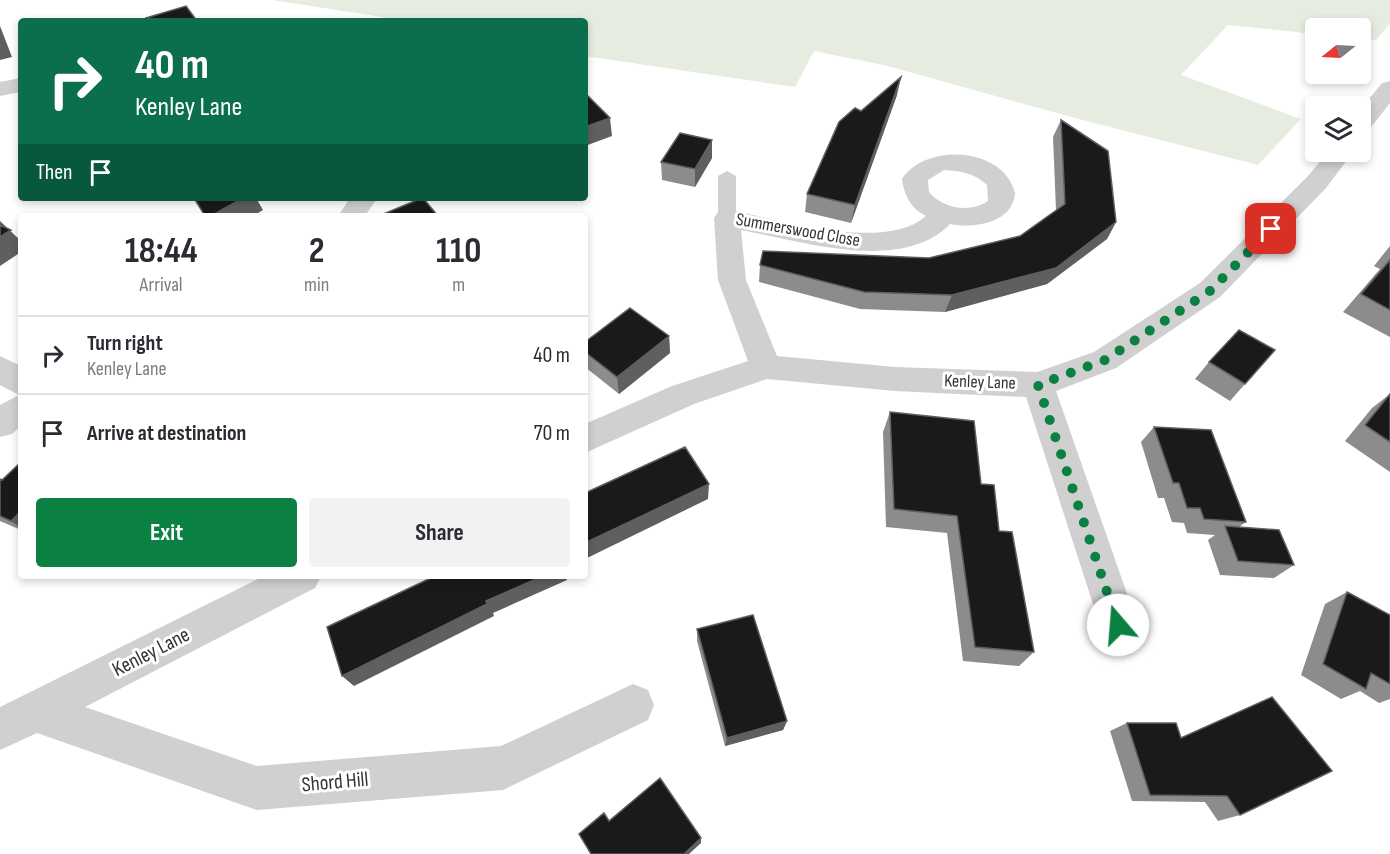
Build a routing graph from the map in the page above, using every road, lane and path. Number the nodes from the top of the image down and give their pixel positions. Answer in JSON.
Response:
{"nodes":[{"id":1,"x":18,"y":86,"type":"edge"},
{"id":2,"x":1390,"y":88,"type":"edge"},
{"id":3,"x":0,"y":89,"type":"edge"},
{"id":4,"x":1371,"y":112,"type":"edge"},
{"id":5,"x":1333,"y":162,"type":"edge"},
{"id":6,"x":727,"y":176,"type":"dead end"},
{"id":7,"x":945,"y":213,"type":"dead end"},
{"id":8,"x":726,"y":218,"type":"junction"},
{"id":9,"x":766,"y":367,"type":"junction"},
{"id":10,"x":0,"y":368,"type":"edge"},
{"id":11,"x":18,"y":381,"type":"edge"},
{"id":12,"x":1038,"y":385,"type":"junction"},
{"id":13,"x":18,"y":409,"type":"edge"},
{"id":14,"x":0,"y":424,"type":"edge"},
{"id":15,"x":588,"y":439,"type":"edge"},
{"id":16,"x":296,"y":579,"type":"edge"},
{"id":17,"x":1118,"y":625,"type":"dead end"},
{"id":18,"x":633,"y":705,"type":"dead end"},
{"id":19,"x":18,"y":720,"type":"edge"}],
"edges":[{"from":1,"to":3,"type":"street"},
{"from":2,"to":4,"type":"street"},
{"from":5,"to":12,"type":"street","name":"Kenley Lane"},
{"from":6,"to":8,"type":"lane"},
{"from":7,"to":8,"type":"street","name":"Summerswood Close"},
{"from":8,"to":9,"type":"street","name":"Summerswood Close"},
{"from":9,"to":12,"type":"street","name":"Kenley Lane"},
{"from":9,"to":15,"type":"street","name":"Kenley Lane"},
{"from":10,"to":11,"type":"street"},
{"from":12,"to":17,"type":"street"},
{"from":13,"to":14,"type":"street"},
{"from":16,"to":19,"type":"street","name":"Kenley Lane"},
{"from":18,"to":19,"type":"street","name":"Shord Hill"}]}
